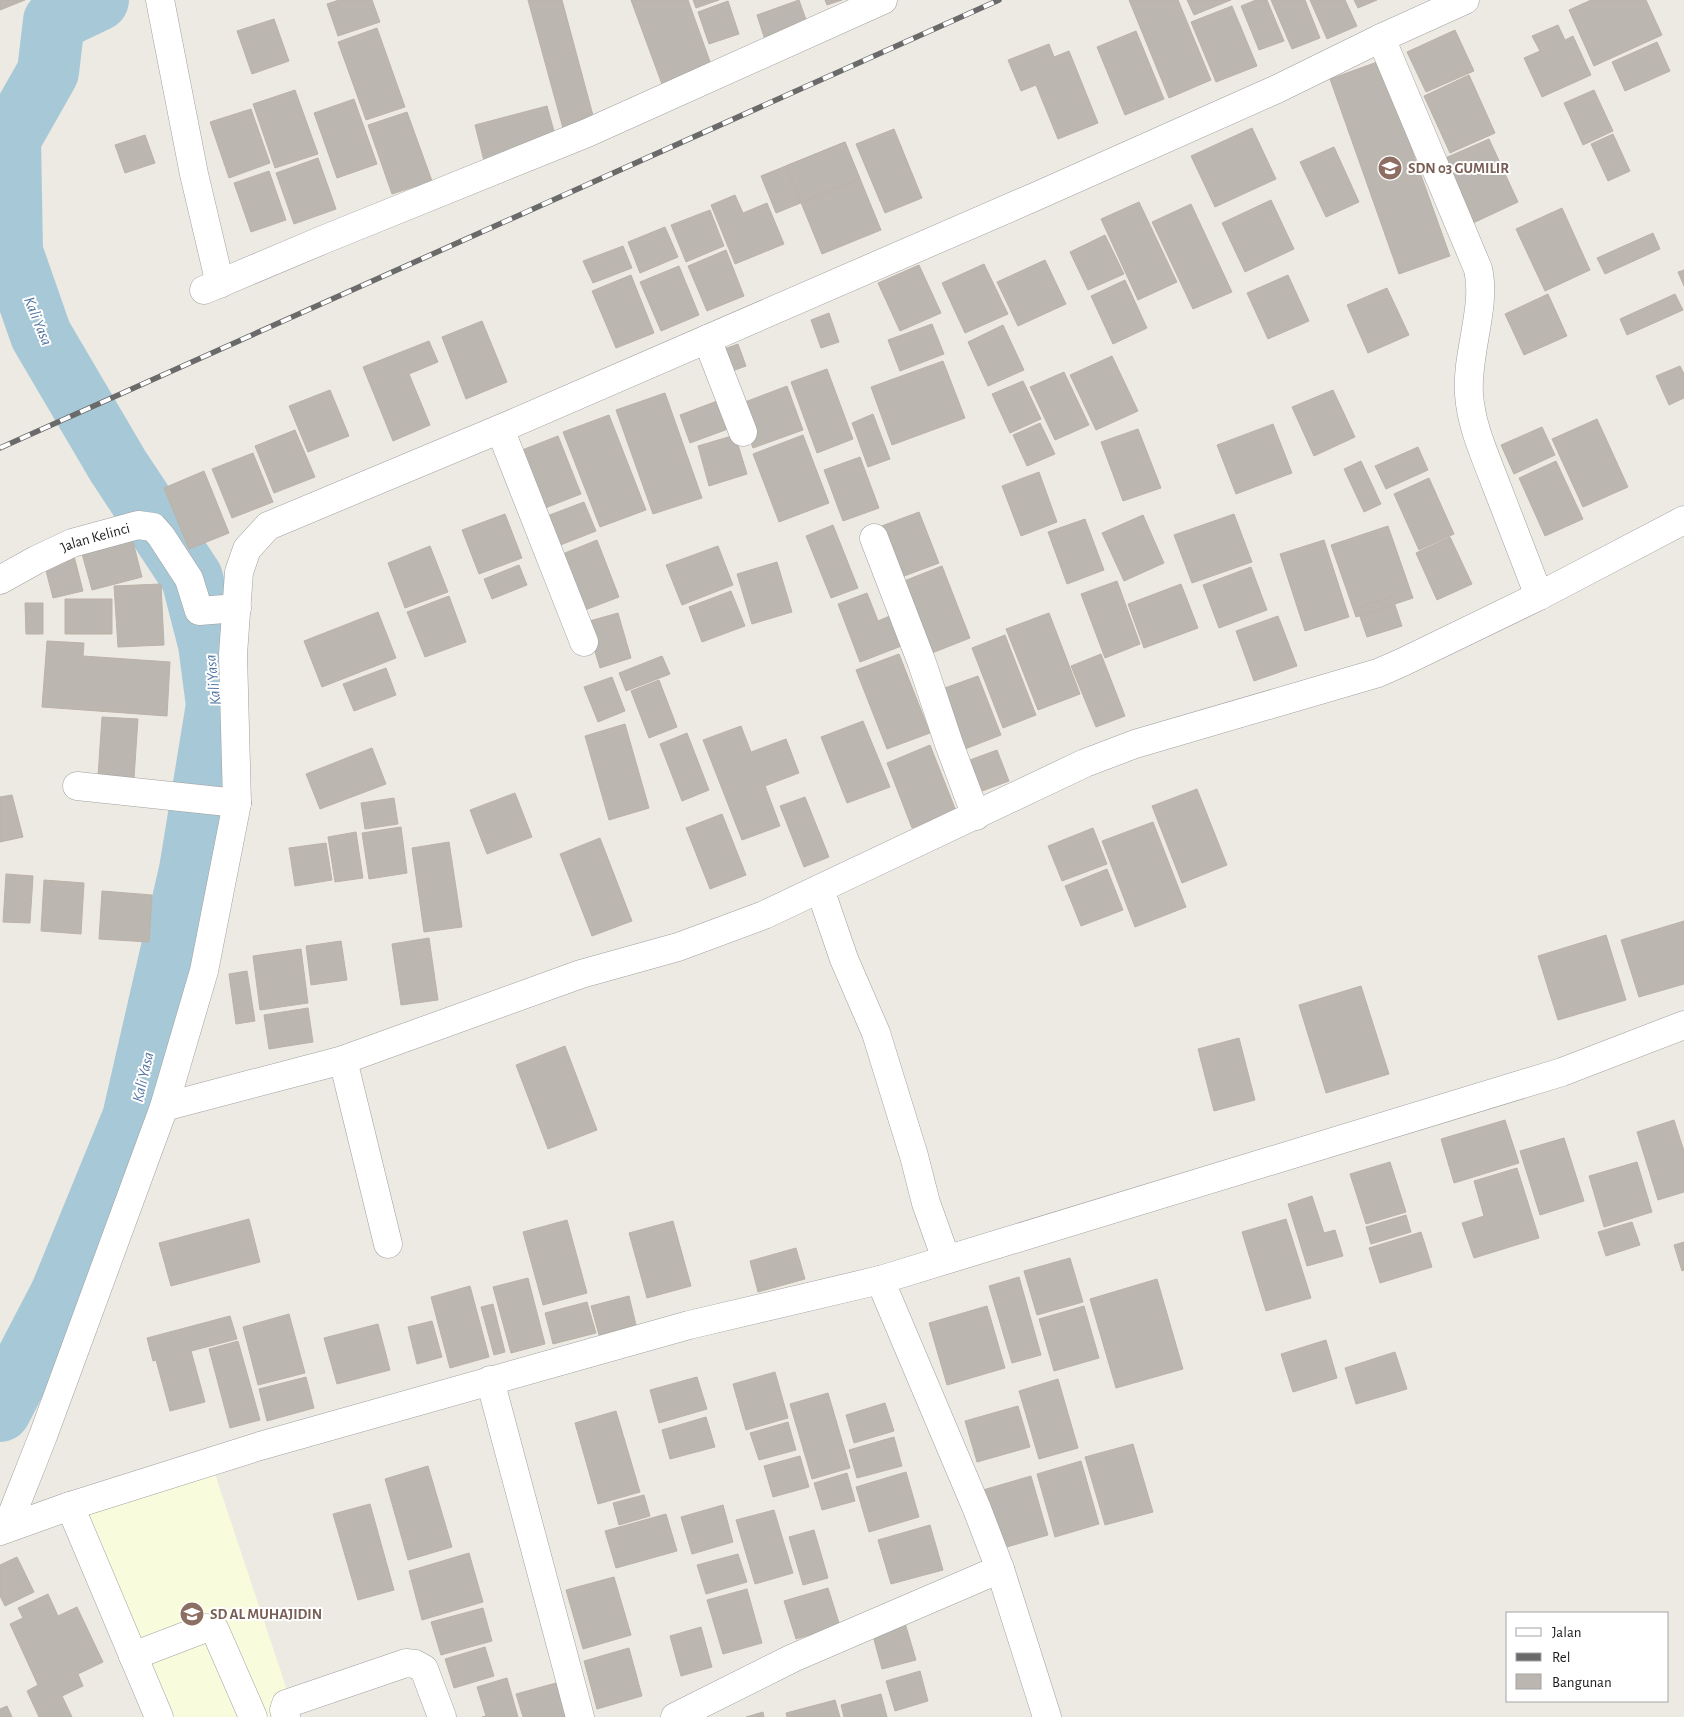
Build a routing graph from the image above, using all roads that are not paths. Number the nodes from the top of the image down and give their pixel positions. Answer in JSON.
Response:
{"nodes":[{"id":1,"x":160,"y":0,"type":"edge"},
{"id":2,"x":883,"y":0,"type":"edge"},
{"id":3,"x":1465,"y":0,"type":"edge"},
{"id":4,"x":1381,"y":38,"type":"junction"},
{"id":5,"x":707,"y":339,"type":"junction"},
{"id":6,"x":500,"y":429,"type":"junction"},
{"id":7,"x":743,"y":432,"type":"dead end"},
{"id":8,"x":1684,"y":520,"type":"edge"},
{"id":9,"x":874,"y":538,"type":"dead end"},
{"id":10,"x":0,"y":580,"type":"edge"},
{"id":11,"x":1539,"y":596,"type":"junction"},
{"id":12,"x":234,"y":608,"type":"junction"},
{"id":13,"x":584,"y":642,"type":"dead end"},
{"id":14,"x":77,"y":786,"type":"dead end"},
{"id":15,"x":229,"y":802,"type":"junction"},
{"id":16,"x":976,"y":816,"type":"junction"},
{"id":17,"x":824,"y":901,"type":"junction"},
{"id":18,"x":1684,"y":1025,"type":"edge"},
{"id":19,"x":343,"y":1060,"type":"junction"},
{"id":20,"x":164,"y":1107,"type":"junction"},
{"id":21,"x":388,"y":1244,"type":"dead end"},
{"id":22,"x":946,"y":1259,"type":"junction"},
{"id":23,"x":880,"y":1280,"type":"junction"},
{"id":24,"x":490,"y":1380,"type":"junction"},
{"id":25,"x":70,"y":1506,"type":"junction"},
{"id":26,"x":3,"y":1529,"type":"edge"},
{"id":27,"x":1000,"y":1569,"type":"junction"},
{"id":28,"x":133,"y":1656,"type":"junction"},
{"id":29,"x":159,"y":1717,"type":"edge"},
{"id":30,"x":253,"y":1717,"type":"edge"},
{"id":31,"x":286,"y":1717,"type":"edge"},
{"id":32,"x":442,"y":1717,"type":"edge"},
{"id":33,"x":580,"y":1717,"type":"edge"},
{"id":34,"x":675,"y":1717,"type":"edge"},
{"id":35,"x":1047,"y":1717,"type":"edge"}],
"edges":[{"from":1,"to":2,"type":"street"},
{"from":3,"to":4,"type":"street"},
{"from":4,"to":5,"type":"street"},
{"from":4,"to":11,"type":"street"},
{"from":5,"to":6,"type":"street"},
{"from":5,"to":7,"type":"street"},
{"from":6,"to":12,"type":"street"},
{"from":6,"to":13,"type":"street"},
{"from":8,"to":11,"type":"street"},
{"from":9,"to":16,"type":"street"},
{"from":10,"to":12,"type":"street","name":"Jalan Kelinci"},
{"from":11,"to":16,"type":"street"},
{"from":12,"to":15,"type":"street"},
{"from":14,"to":15,"type":"street"},
{"from":15,"to":20,"type":"street"},
{"from":16,"to":17,"type":"street"},
{"from":17,"to":19,"type":"street"},
{"from":17,"to":22,"type":"street"},
{"from":18,"to":22,"type":"street"},
{"from":19,"to":20,"type":"street"},
{"from":19,"to":21,"type":"street"},
{"from":20,"to":26,"type":"street"},
{"from":22,"to":23,"type":"street"},
{"from":23,"to":24,"type":"street"},
{"from":23,"to":27,"type":"street"},
{"from":24,"to":25,"type":"street"},
{"from":24,"to":33,"type":"street"},
{"from":25,"to":26,"type":"street"},
{"from":25,"to":28,"type":"street"},
{"from":27,"to":34,"type":"street"},
{"from":27,"to":35,"type":"street"},
{"from":28,"to":29,"type":"street"},
{"from":28,"to":30,"type":"street"},
{"from":31,"to":32,"type":"street"}]}
